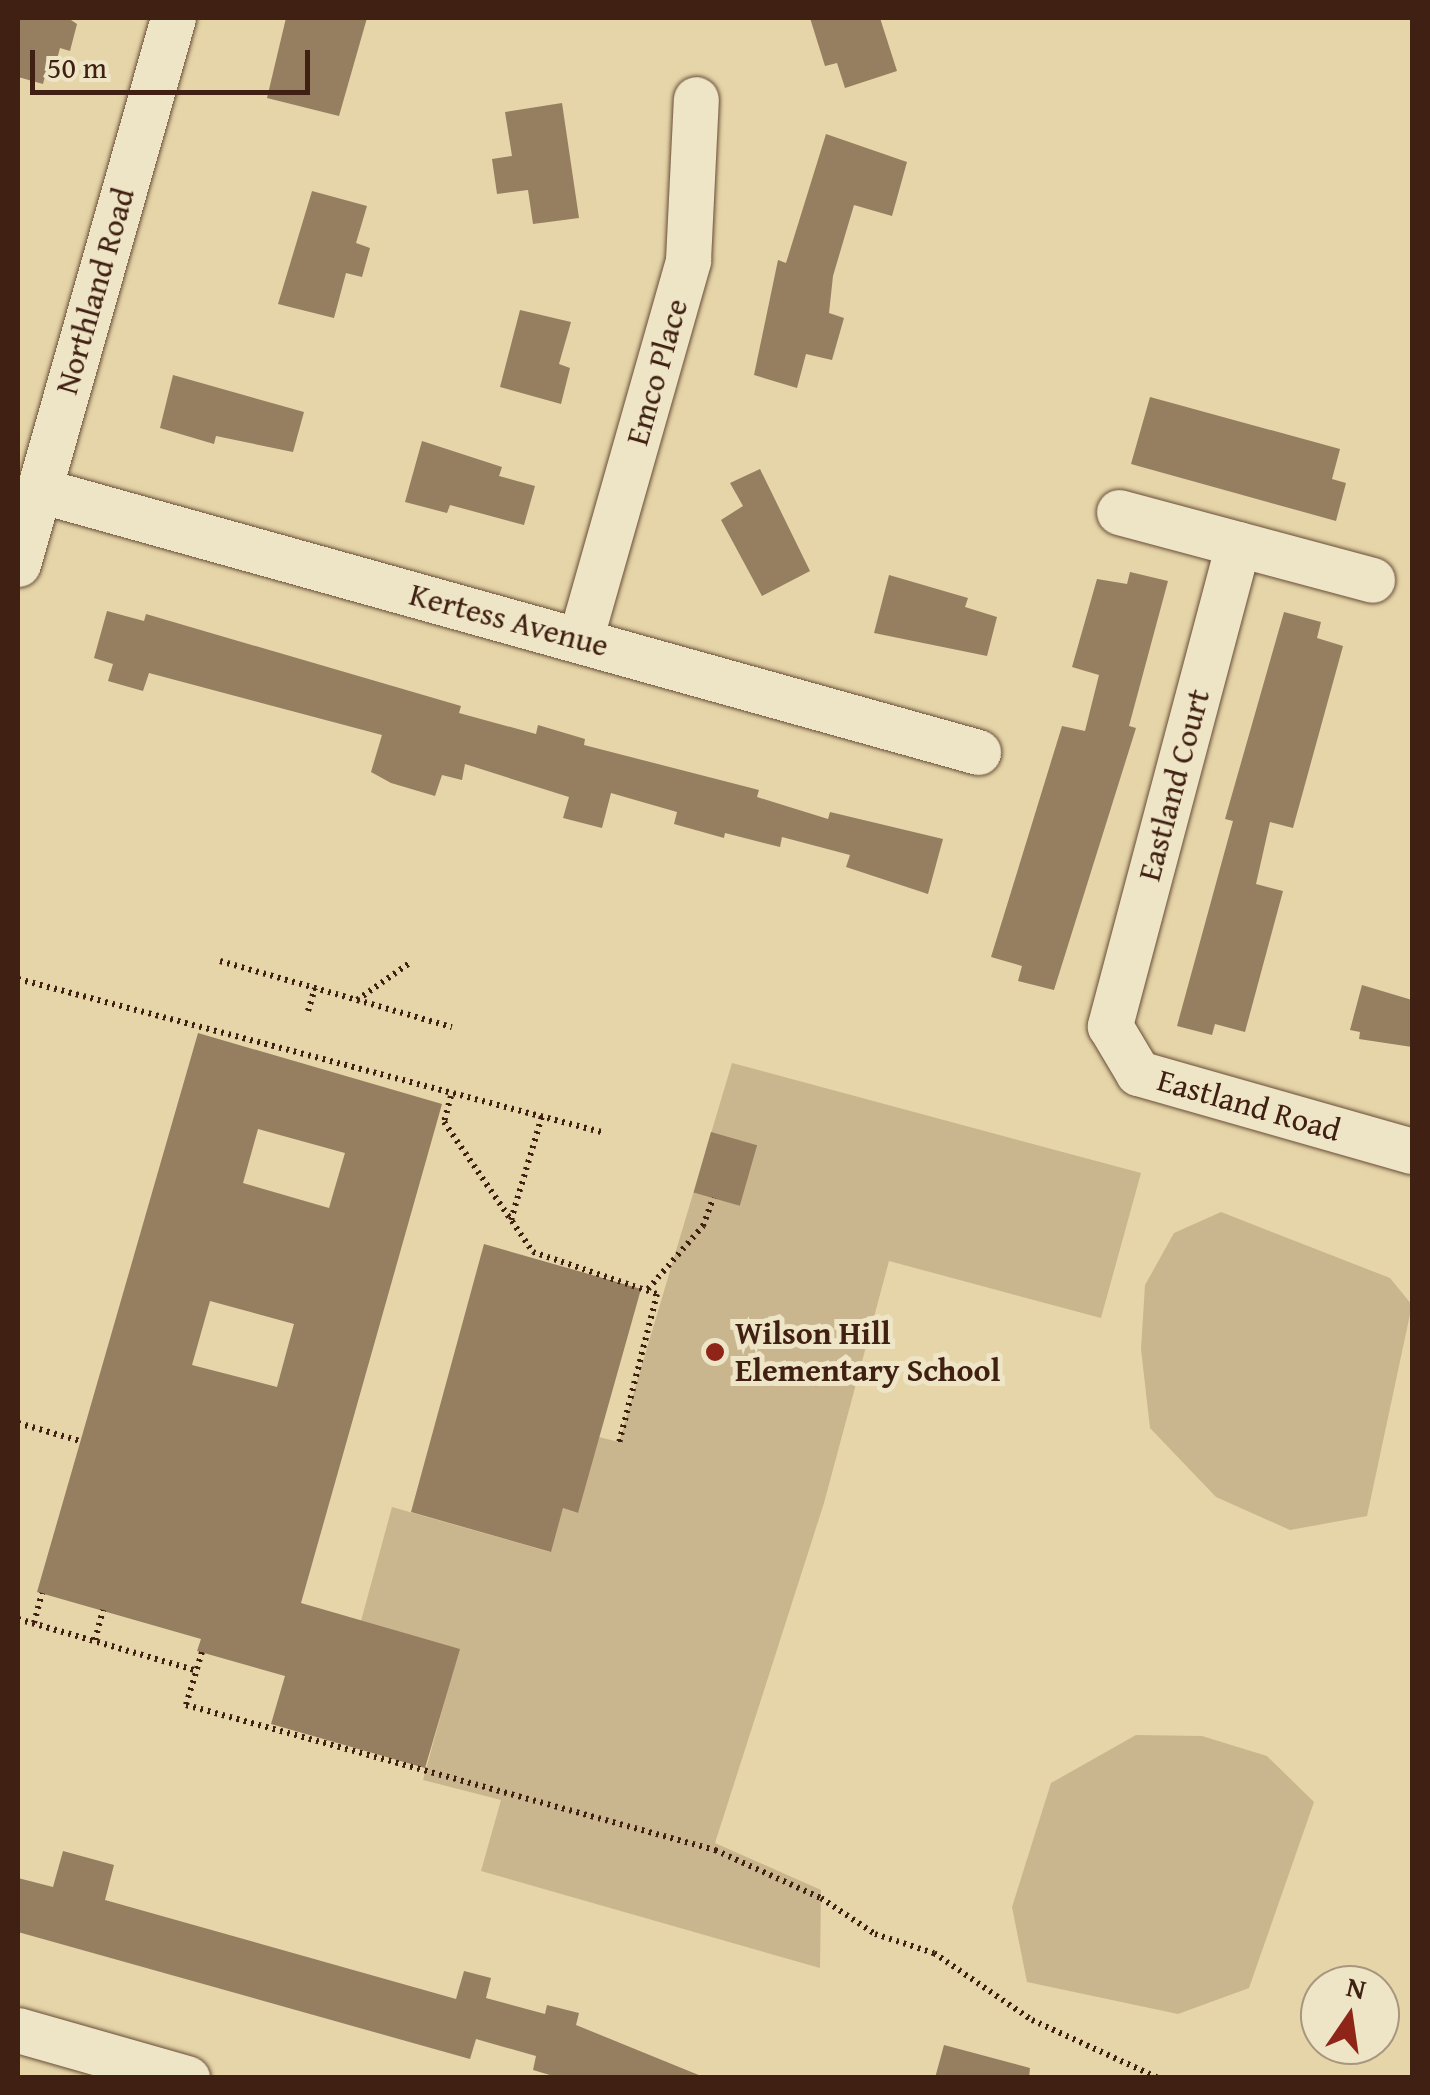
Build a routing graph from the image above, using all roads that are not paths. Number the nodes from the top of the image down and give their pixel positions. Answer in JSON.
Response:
{"nodes":[{"id":1,"x":173,"y":18,"type":"edge"},
{"id":2,"x":696,"y":99,"type":"dead end"},
{"id":3,"x":39,"y":490,"type":"junction"},
{"id":4,"x":1119,"y":512,"type":"dead end"},
{"id":5,"x":1238,"y":544,"type":"junction"},
{"id":6,"x":18,"y":564,"type":"edge"},
{"id":7,"x":1372,"y":580,"type":"dead end"},
{"id":8,"x":580,"y":640,"type":"junction"},
{"id":9,"x":978,"y":752,"type":"dead end"},
{"id":10,"x":1110,"y":1026,"type":"joint"},
{"id":11,"x":1412,"y":1151,"type":"edge"},
{"id":12,"x":18,"y":2030,"type":"edge"},
{"id":13,"x":187,"y":2078,"type":"edge"}],
"edges":[{"from":1,"to":3,"type":"street","name":"Northland Road"},
{"from":2,"to":8,"type":"street","name":"Emco Place"},
{"from":3,"to":6,"type":"street","name":"Northland Road"},
{"from":3,"to":8,"type":"street","name":"Kertess Avenue"},
{"from":4,"to":5,"type":"street"},
{"from":5,"to":7,"type":"street"},
{"from":5,"to":10,"type":"street","name":"Eastland Court"},
{"from":8,"to":9,"type":"street","name":"Kertess Avenue"},
{"from":10,"to":11,"type":"street","name":"Eastland Road"},
{"from":12,"to":13,"type":"street"}]}
